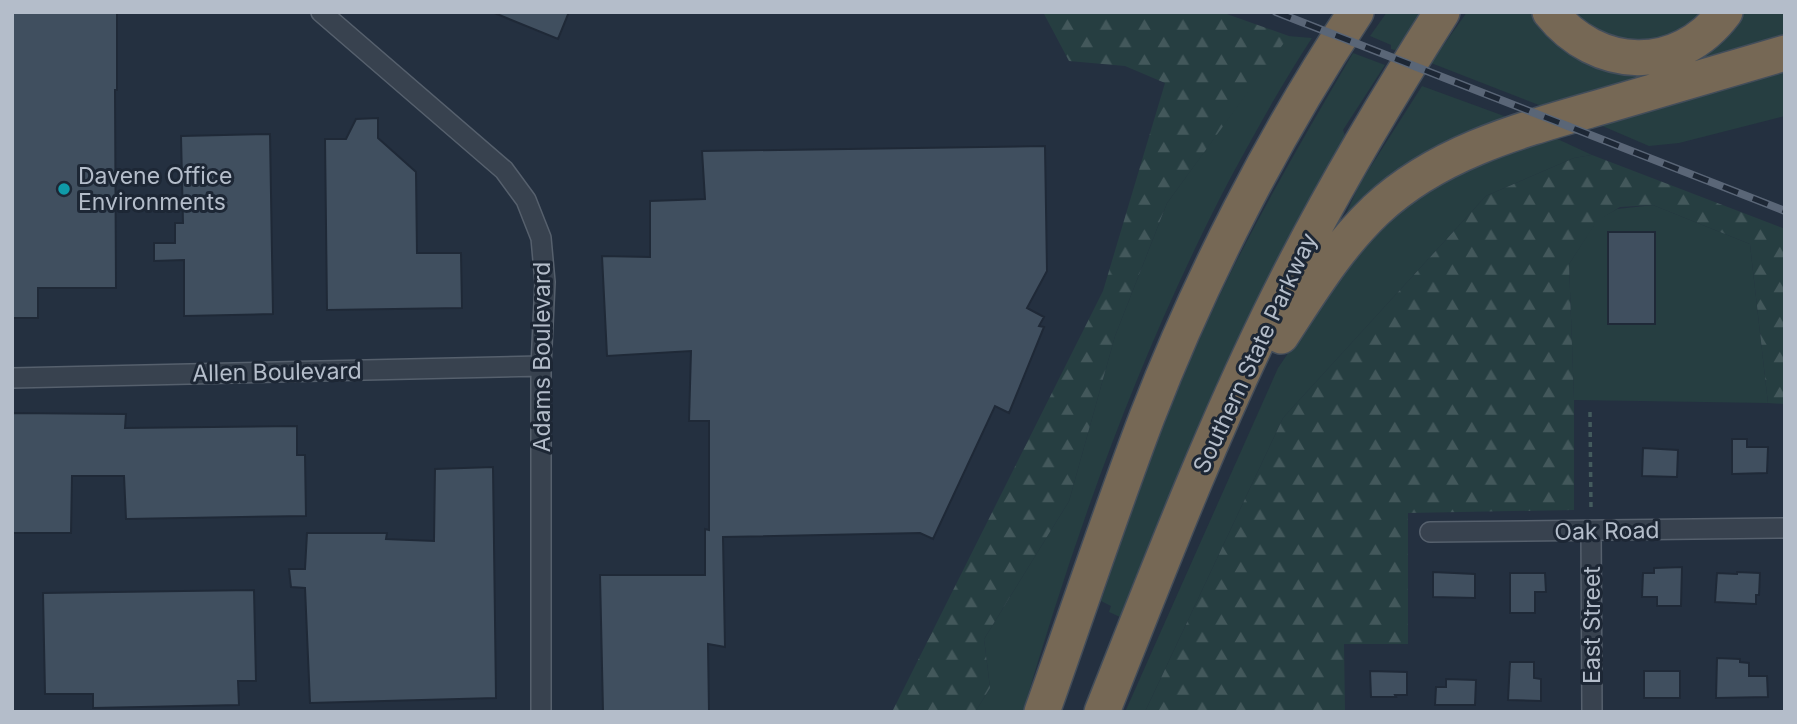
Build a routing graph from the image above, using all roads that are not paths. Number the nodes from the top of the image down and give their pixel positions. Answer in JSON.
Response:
{"nodes":[{"id":1,"x":321,"y":12,"type":"edge"},
{"id":2,"x":1442,"y":12,"type":"edge"},
{"id":3,"x":1549,"y":12,"type":"edge"},
{"id":4,"x":1725,"y":12,"type":"edge"},
{"id":5,"x":1348,"y":19,"type":"edge"},
{"id":6,"x":1785,"y":53,"type":"edge"},
{"id":7,"x":541,"y":366,"type":"junction"},
{"id":8,"x":12,"y":378,"type":"edge"},
{"id":9,"x":1209,"y":445,"type":"junction"},
{"id":10,"x":1785,"y":528,"type":"edge"},
{"id":11,"x":1591,"y":531,"type":"junction"},
{"id":12,"x":1430,"y":532,"type":"dead end"},
{"id":13,"x":541,"y":712,"type":"edge"},
{"id":14,"x":1042,"y":712,"type":"edge"},
{"id":15,"x":1102,"y":712,"type":"edge"},
{"id":16,"x":1592,"y":712,"type":"edge"}],
"edges":[{"from":1,"to":7,"type":"street","name":"Adams Boulevard"},
{"from":2,"to":9,"type":"highway","name":"Southern State Parkway"},
{"from":3,"to":4,"type":"highway"},
{"from":5,"to":14,"type":"highway"},
{"from":6,"to":9,"type":"highway"},
{"from":7,"to":8,"type":"street","name":"Allen Boulevard"},
{"from":7,"to":13,"type":"street","name":"Adams Boulevard"},
{"from":9,"to":15,"type":"highway","name":"Southern State Parkway"},
{"from":10,"to":11,"type":"street","name":"Oak Road"},
{"from":11,"to":12,"type":"street","name":"Oak Road"},
{"from":11,"to":16,"type":"street","name":"East Street"}]}
